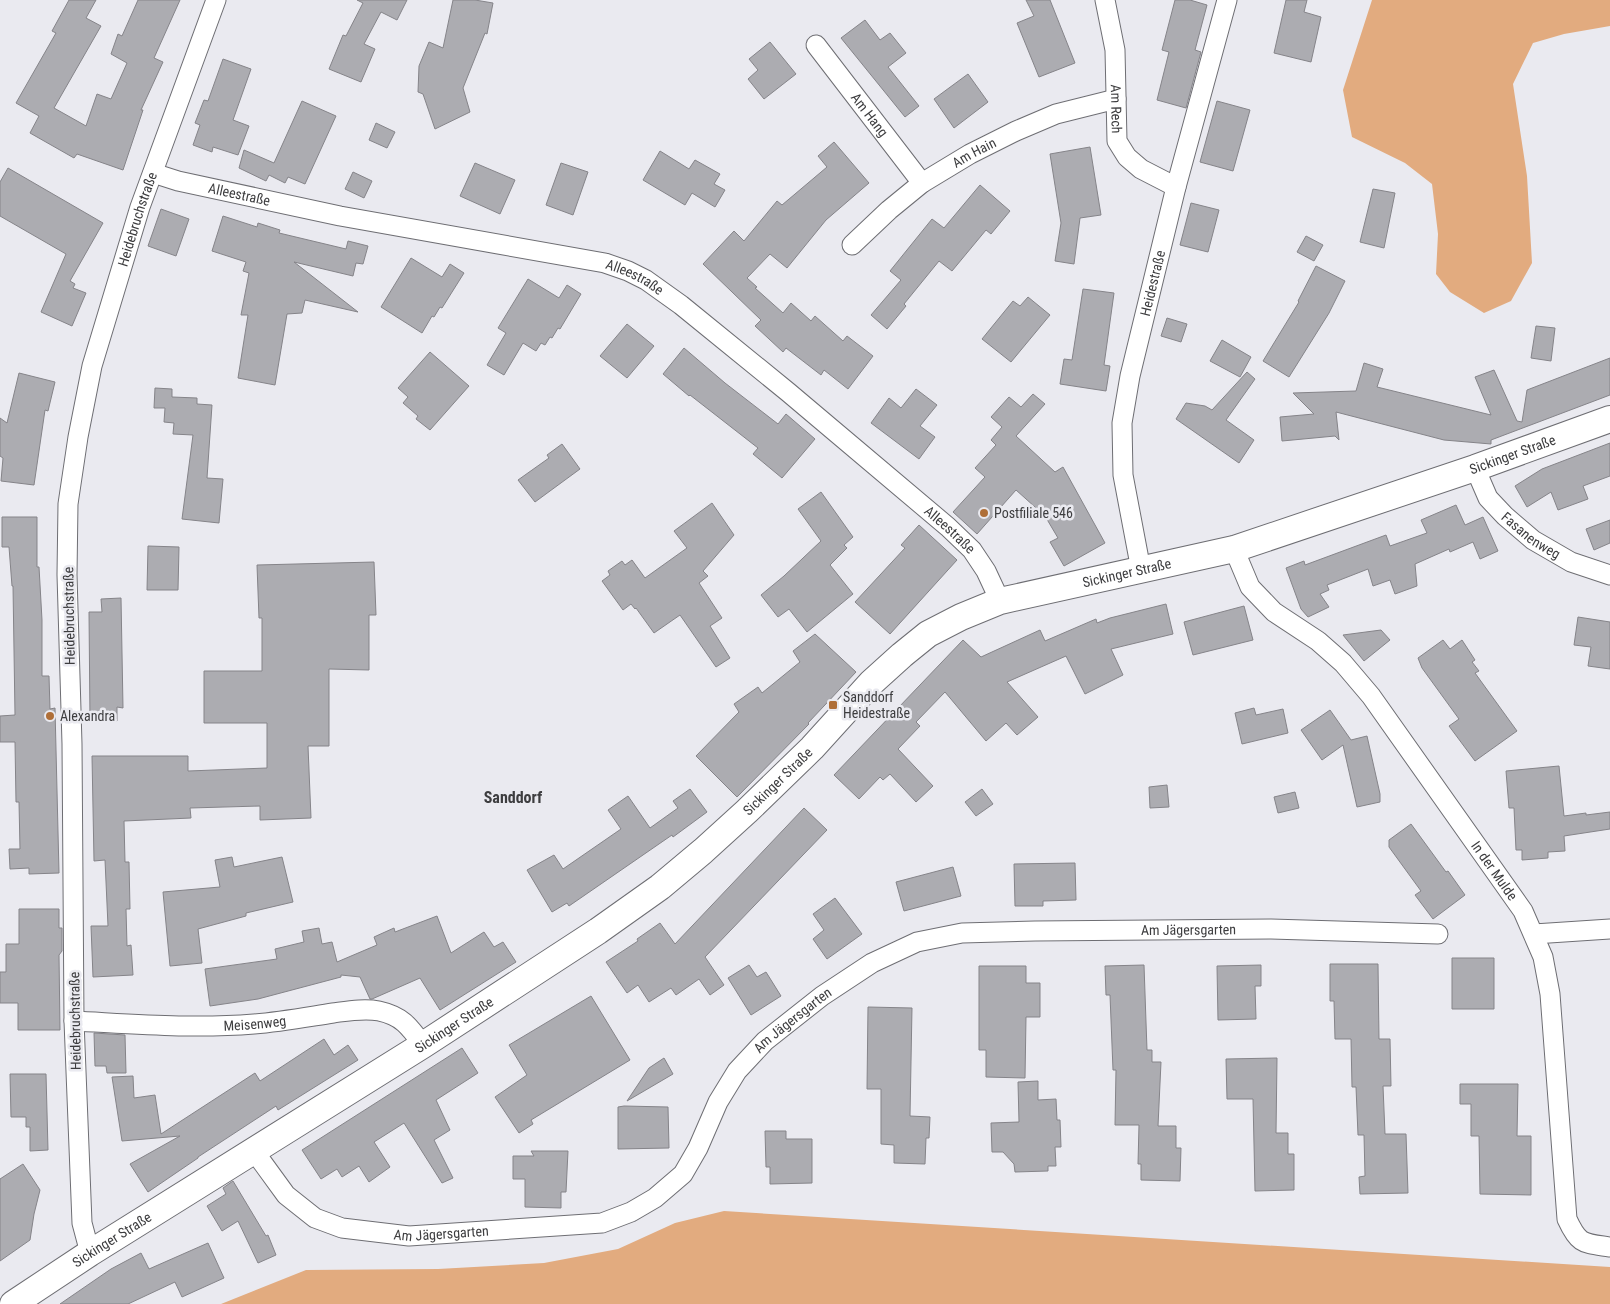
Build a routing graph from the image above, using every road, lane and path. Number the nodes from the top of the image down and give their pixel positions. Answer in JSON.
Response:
{"nodes":[{"id":1,"x":216,"y":0,"type":"edge"},
{"id":2,"x":1106,"y":0,"type":"edge"},
{"id":3,"x":1227,"y":0,"type":"edge"},
{"id":4,"x":816,"y":45,"type":"dead end"},
{"id":5,"x":1116,"y":99,"type":"junction"},
{"id":6,"x":153,"y":173,"type":"junction"},
{"id":7,"x":922,"y":183,"type":"junction"},
{"id":8,"x":1176,"y":187,"type":"junction"},
{"id":9,"x":852,"y":245,"type":"dead end"},
{"id":10,"x":1610,"y":419,"type":"edge"},
{"id":11,"x":1475,"y":468,"type":"junction"},
{"id":12,"x":1234,"y":549,"type":"junction"},
{"id":13,"x":1141,"y":570,"type":"junction"},
{"id":14,"x":1610,"y":575,"type":"edge"},
{"id":15,"x":1000,"y":601,"type":"junction"},
{"id":16,"x":1610,"y":929,"type":"edge"},
{"id":17,"x":1438,"y":934,"type":"dead end"},
{"id":18,"x":1534,"y":934,"type":"junction"},
{"id":19,"x":74,"y":1021,"type":"junction"},
{"id":20,"x":422,"y":1045,"type":"junction"},
{"id":21,"x":254,"y":1151,"type":"junction"},
{"id":22,"x":1610,"y":1247,"type":"edge"},
{"id":23,"x":90,"y":1253,"type":"junction"},
{"id":24,"x":13,"y":1304,"type":"edge"}],
"edges":[{"from":1,"to":6,"type":"street","name":"Heidebruchstraße"},
{"from":2,"to":5,"type":"street","name":"Am Rech"},
{"from":3,"to":8,"type":"street","name":"Heidestraße"},
{"from":4,"to":7,"type":"street","name":"Am Hang"},
{"from":5,"to":7,"type":"street","name":"Am Hain"},
{"from":5,"to":8,"type":"street","name":"Am Rech"},
{"from":6,"to":15,"type":"street","name":"Alleestraße"},
{"from":6,"to":19,"type":"street","name":"Heidebruchstraße"},
{"from":7,"to":9,"type":"street","name":"Am Hain"},
{"from":8,"to":13,"type":"street","name":"Heidestraße"},
{"from":10,"to":11,"type":"street","name":"Sickinger Straße"},
{"from":11,"to":12,"type":"street","name":"Sickinger Straße"},
{"from":11,"to":14,"type":"street","name":"Fasanenweg"},
{"from":12,"to":13,"type":"street","name":"Sickinger Straße"},
{"from":12,"to":18,"type":"street","name":"In der Mulde"},
{"from":13,"to":15,"type":"street","name":"Sickinger Straße"},
{"from":15,"to":20,"type":"street","name":"Sickinger Straße"},
{"from":16,"to":18,"type":"street"},
{"from":17,"to":21,"type":"street","name":"Am Jägersgarten"},
{"from":18,"to":22,"type":"street","name":"In der Mulde"},
{"from":19,"to":20,"type":"street","name":"Meisenweg"},
{"from":19,"to":23,"type":"street","name":"Heidebruchstraße"},
{"from":20,"to":21,"type":"street","name":"Sickinger Straße"},
{"from":21,"to":23,"type":"street","name":"Sickinger Straße"},
{"from":23,"to":24,"type":"street","name":"Sickinger Straße"}]}
